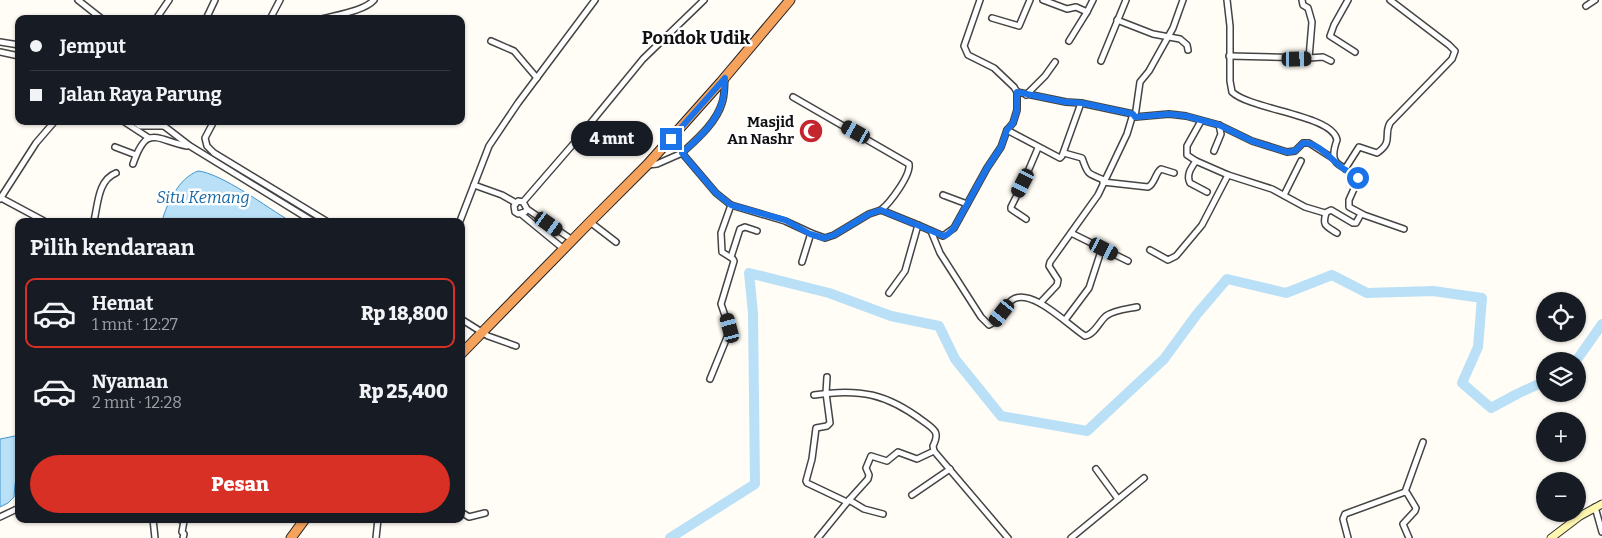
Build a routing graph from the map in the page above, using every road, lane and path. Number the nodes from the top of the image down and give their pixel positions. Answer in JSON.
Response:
{"nodes":[{"id":1,"x":78,"y":0,"type":"edge"},
{"id":2,"x":169,"y":0,"type":"edge"},
{"id":3,"x":215,"y":0,"type":"edge"},
{"id":4,"x":280,"y":0,"type":"edge"},
{"id":5,"x":374,"y":0,"type":"edge"},
{"id":6,"x":594,"y":0,"type":"edge"},
{"id":7,"x":704,"y":0,"type":"edge"},
{"id":8,"x":784,"y":0,"type":"edge"},
{"id":9,"x":790,"y":0,"type":"edge"},
{"id":10,"x":980,"y":0,"type":"edge"},
{"id":11,"x":1030,"y":0,"type":"edge"},
{"id":12,"x":1043,"y":0,"type":"edge"},
{"id":13,"x":1094,"y":0,"type":"edge"},
{"id":14,"x":1126,"y":0,"type":"edge"},
{"id":15,"x":1183,"y":0,"type":"edge"},
{"id":16,"x":1227,"y":0,"type":"edge"},
{"id":17,"x":1302,"y":0,"type":"edge"},
{"id":18,"x":1348,"y":0,"type":"edge"},
{"id":19,"x":1390,"y":0,"type":"edge"},
{"id":20,"x":1594,"y":0,"type":"edge"},
{"id":21,"x":1586,"y":6,"type":"dead end"},
{"id":22,"x":1087,"y":12,"type":"junction"},
{"id":23,"x":97,"y":15,"type":"edge"},
{"id":24,"x":159,"y":15,"type":"edge"},
{"id":25,"x":208,"y":15,"type":"edge"},
{"id":26,"x":274,"y":15,"type":"edge"},
{"id":27,"x":337,"y":15,"type":"edge"},
{"id":28,"x":992,"y":18,"type":"dead end"},
{"id":29,"x":1117,"y":20,"type":"junction"},
{"id":30,"x":1168,"y":37,"type":"junction"},
{"id":31,"x":491,"y":41,"type":"dead end"},
{"id":32,"x":1069,"y":41,"type":"dead end"},
{"id":33,"x":0,"y":42,"type":"edge"},
{"id":34,"x":15,"y":44,"type":"edge"},
{"id":35,"x":1188,"y":50,"type":"dead end"},
{"id":36,"x":0,"y":52,"type":"edge"},
{"id":37,"x":1355,"y":52,"type":"dead end"},
{"id":38,"x":15,"y":55,"type":"edge"},
{"id":39,"x":1229,"y":56,"type":"junction"},
{"id":40,"x":1309,"y":58,"type":"junction"},
{"id":41,"x":1101,"y":61,"type":"dead end"},
{"id":42,"x":1331,"y":61,"type":"dead end"},
{"id":43,"x":1055,"y":62,"type":"dead end"},
{"id":44,"x":724,"y":77,"type":"junction"},
{"id":45,"x":537,"y":78,"type":"junction"},
{"id":46,"x":1017,"y":92,"type":"junction"},
{"id":47,"x":1026,"y":95,"type":"junction"},
{"id":48,"x":793,"y":97,"type":"dead end"},
{"id":49,"x":1082,"y":103,"type":"junction"},
{"id":50,"x":1134,"y":116,"type":"junction"},
{"id":51,"x":1201,"y":121,"type":"junction"},
{"id":52,"x":52,"y":125,"type":"edge"},
{"id":53,"x":129,"y":125,"type":"edge"},
{"id":54,"x":139,"y":125,"type":"edge"},
{"id":55,"x":157,"y":125,"type":"edge"},
{"id":56,"x":163,"y":125,"type":"edge"},
{"id":57,"x":212,"y":125,"type":"edge"},
{"id":58,"x":1219,"y":125,"type":"junction"},
{"id":59,"x":152,"y":126,"type":"joint"},
{"id":60,"x":1007,"y":130,"type":"junction"},
{"id":61,"x":149,"y":138,"type":"junction"},
{"id":62,"x":190,"y":146,"type":"junction"},
{"id":63,"x":115,"y":147,"type":"dead end"},
{"id":64,"x":1038,"y":148,"type":"junction"},
{"id":65,"x":1214,"y":151,"type":"dead end"},
{"id":66,"x":682,"y":153,"type":"junction"},
{"id":67,"x":1064,"y":153,"type":"junction"},
{"id":68,"x":136,"y":155,"type":"junction"},
{"id":69,"x":1334,"y":159,"type":"junction"},
{"id":70,"x":1196,"y":161,"type":"junction"},
{"id":71,"x":1301,"y":161,"type":"dead end"},
{"id":72,"x":133,"y":164,"type":"dead end"},
{"id":73,"x":647,"y":165,"type":"junction"},
{"id":74,"x":1345,"y":169,"type":"junction"},
{"id":75,"x":116,"y":173,"type":"dead end"},
{"id":76,"x":1174,"y":173,"type":"dead end"},
{"id":77,"x":1228,"y":175,"type":"junction"},
{"id":78,"x":1103,"y":181,"type":"junction"},
{"id":79,"x":474,"y":185,"type":"junction"},
{"id":80,"x":1207,"y":192,"type":"dead end"},
{"id":81,"x":943,"y":195,"type":"dead end"},
{"id":82,"x":1284,"y":195,"type":"junction"},
{"id":83,"x":0,"y":199,"type":"edge"},
{"id":84,"x":523,"y":202,"type":"junction"},
{"id":85,"x":516,"y":203,"type":"junction"},
{"id":86,"x":966,"y":204,"type":"junction"},
{"id":87,"x":731,"y":205,"type":"junction"},
{"id":88,"x":527,"y":209,"type":"junction"},
{"id":89,"x":881,"y":210,"type":"junction"},
{"id":90,"x":1326,"y":213,"type":"junction"},
{"id":91,"x":521,"y":214,"type":"junction"},
{"id":92,"x":1361,"y":214,"type":"junction"},
{"id":93,"x":38,"y":218,"type":"edge"},
{"id":94,"x":95,"y":218,"type":"edge"},
{"id":95,"x":307,"y":218,"type":"edge"},
{"id":96,"x":321,"y":218,"type":"edge"},
{"id":97,"x":461,"y":218,"type":"edge"},
{"id":98,"x":1026,"y":219,"type":"dead end"},
{"id":99,"x":590,"y":222,"type":"junction"},
{"id":100,"x":918,"y":225,"type":"junction"},
{"id":101,"x":1404,"y":229,"type":"dead end"},
{"id":102,"x":757,"y":231,"type":"dead end"},
{"id":103,"x":931,"y":232,"type":"junction"},
{"id":104,"x":1071,"y":233,"type":"junction"},
{"id":105,"x":1337,"y":233,"type":"dead end"},
{"id":106,"x":810,"y":234,"type":"junction"},
{"id":107,"x":568,"y":237,"type":"junction"},
{"id":108,"x":616,"y":242,"type":"dead end"},
{"id":109,"x":560,"y":246,"type":"junction"},
{"id":110,"x":1102,"y":248,"type":"junction"},
{"id":111,"x":1150,"y":250,"type":"dead end"},
{"id":112,"x":731,"y":258,"type":"junction"},
{"id":113,"x":802,"y":262,"type":"dead end"},
{"id":114,"x":1128,"y":262,"type":"dead end"},
{"id":115,"x":889,"y":293,"type":"dead end"},
{"id":116,"x":1040,"y":303,"type":"junction"},
{"id":117,"x":1137,"y":307,"type":"dead end"},
{"id":118,"x":1065,"y":320,"type":"junction"},
{"id":119,"x":465,"y":322,"type":"edge"},
{"id":120,"x":480,"y":332,"type":"junction"},
{"id":121,"x":465,"y":344,"type":"edge"},
{"id":122,"x":516,"y":346,"type":"dead end"},
{"id":123,"x":465,"y":349,"type":"edge"},
{"id":124,"x":827,"y":377,"type":"dead end"},
{"id":125,"x":710,"y":379,"type":"dead end"},
{"id":126,"x":826,"y":393,"type":"junction"},
{"id":127,"x":814,"y":395,"type":"dead end"},
{"id":128,"x":1423,"y":442,"type":"dead end"},
{"id":129,"x":934,"y":451,"type":"junction"},
{"id":130,"x":950,"y":469,"type":"junction"},
{"id":131,"x":1096,"y":469,"type":"dead end"},
{"id":132,"x":1144,"y":478,"type":"dead end"},
{"id":133,"x":1405,"y":492,"type":"junction"},
{"id":134,"x":912,"y":496,"type":"dead end"},
{"id":135,"x":1118,"y":499,"type":"junction"},
{"id":136,"x":848,"y":501,"type":"junction"},
{"id":137,"x":1598,"y":506,"type":"edge"},
{"id":138,"x":15,"y":510,"type":"edge"},
{"id":139,"x":485,"y":513,"type":"dead end"},
{"id":140,"x":465,"y":514,"type":"edge"},
{"id":141,"x":883,"y":514,"type":"dead end"},
{"id":142,"x":0,"y":517,"type":"edge"},
{"id":143,"x":153,"y":523,"type":"edge"},
{"id":144,"x":184,"y":523,"type":"edge"},
{"id":145,"x":303,"y":523,"type":"edge"},
{"id":146,"x":308,"y":523,"type":"edge"},
{"id":147,"x":378,"y":523,"type":"edge"},
{"id":148,"x":1602,"y":532,"type":"edge"},
{"id":149,"x":155,"y":538,"type":"edge"},
{"id":150,"x":183,"y":538,"type":"edge"},
{"id":151,"x":291,"y":538,"type":"edge"},
{"id":152,"x":297,"y":538,"type":"edge"},
{"id":153,"x":376,"y":538,"type":"edge"},
{"id":154,"x":818,"y":538,"type":"edge"},
{"id":155,"x":1008,"y":538,"type":"edge"},
{"id":156,"x":1071,"y":538,"type":"edge"},
{"id":157,"x":1348,"y":538,"type":"edge"},
{"id":158,"x":1409,"y":538,"type":"edge"},
{"id":159,"x":1551,"y":538,"type":"edge"}],
"edges":[{"from":1,"to":23,"type":"street"},
{"from":2,"to":24,"type":"street"},
{"from":3,"to":25,"type":"street"},
{"from":4,"to":26,"type":"street"},
{"from":5,"to":27,"type":"street"},
{"from":6,"to":45,"type":"street"},
{"from":7,"to":84,"type":"street"},
{"from":8,"to":44,"type":"highway"},
{"from":9,"to":44,"type":"highway"},
{"from":10,"to":46,"type":"street"},
{"from":11,"to":28,"type":"street"},
{"from":12,"to":22,"type":"street"},
{"from":13,"to":22,"type":"street"},
{"from":14,"to":29,"type":"street"},
{"from":15,"to":30,"type":"street"},
{"from":16,"to":39,"type":"street"},
{"from":17,"to":40,"type":"street"},
{"from":18,"to":37,"type":"street"},
{"from":19,"to":74,"type":"street"},
{"from":20,"to":21,"type":"street"},
{"from":22,"to":32,"type":"street"},
{"from":29,"to":30,"type":"street"},
{"from":29,"to":41,"type":"street"},
{"from":30,"to":35,"type":"street"},
{"from":30,"to":50,"type":"street"},
{"from":31,"to":45,"type":"street"},
{"from":33,"to":34,"type":"street"},
{"from":36,"to":38,"type":"street"},
{"from":39,"to":40,"type":"street"},
{"from":39,"to":69,"type":"street"},
{"from":40,"to":42,"type":"street"},
{"from":43,"to":47,"type":"street"},
{"from":44,"to":66,"type":"street"},
{"from":44,"to":73,"type":"highway"},
{"from":44,"to":107,"type":"highway"},
{"from":45,"to":79,"type":"street"},
{"from":46,"to":47,"type":"street"},
{"from":46,"to":60,"type":"street"},
{"from":47,"to":49,"type":"street"},
{"from":48,"to":89,"type":"street"},
{"from":49,"to":50,"type":"street"},
{"from":49,"to":67,"type":"street"},
{"from":50,"to":51,"type":"street"},
{"from":50,"to":78,"type":"street"},
{"from":51,"to":58,"type":"street"},
{"from":51,"to":70,"type":"street"},
{"from":52,"to":83,"type":"street"},
{"from":53,"to":61,"type":"street"},
{"from":54,"to":59,"type":"street"},
{"from":55,"to":59,"type":"street"},
{"from":56,"to":62,"type":"street"},
{"from":57,"to":96,"type":"street"},
{"from":58,"to":65,"type":"street"},
{"from":58,"to":69,"type":"street"},
{"from":60,"to":64,"type":"street"},
{"from":60,"to":86,"type":"street"},
{"from":61,"to":62,"type":"street"},
{"from":61,"to":68,"type":"street"},
{"from":62,"to":95,"type":"street"},
{"from":63,"to":68,"type":"street"},
{"from":64,"to":67,"type":"street"},
{"from":64,"to":98,"type":"street"},
{"from":66,"to":73,"type":"street"},
{"from":66,"to":87,"type":"street"},
{"from":67,"to":78,"type":"street"},
{"from":68,"to":72,"type":"street"},
{"from":69,"to":74,"type":"street"},
{"from":70,"to":77,"type":"street"},
{"from":70,"to":80,"type":"street"},
{"from":71,"to":82,"type":"street"},
{"from":73,"to":99,"type":"highway"},
{"from":74,"to":92,"type":"street"},
{"from":75,"to":94,"type":"street"},
{"from":76,"to":78,"type":"street"},
{"from":77,"to":82,"type":"street"},
{"from":77,"to":111,"type":"street"},
{"from":78,"to":104,"type":"street"},
{"from":79,"to":85,"type":"street"},
{"from":79,"to":97,"type":"street"},
{"from":81,"to":86,"type":"street"},
{"from":82,"to":90,"type":"street"},
{"from":83,"to":93,"type":"street"},
{"from":84,"to":85,"type":"street"},
{"from":84,"to":88,"type":"street"},
{"from":85,"to":91,"type":"street"},
{"from":86,"to":103,"type":"street"},
{"from":87,"to":106,"type":"street"},
{"from":87,"to":112,"type":"street"},
{"from":88,"to":91,"type":"street"},
{"from":88,"to":107,"type":"street"},
{"from":89,"to":100,"type":"street"},
{"from":89,"to":106,"type":"street"},
{"from":90,"to":92,"type":"street"},
{"from":90,"to":105,"type":"street"},
{"from":91,"to":109,"type":"street"},
{"from":92,"to":101,"type":"street"},
{"from":99,"to":108,"type":"street"},
{"from":99,"to":120,"type":"highway"},
{"from":100,"to":103,"type":"street"},
{"from":100,"to":115,"type":"street"},
{"from":102,"to":112,"type":"street"},
{"from":103,"to":116,"type":"street"},
{"from":104,"to":110,"type":"street"},
{"from":104,"to":116,"type":"street"},
{"from":106,"to":113,"type":"street"},
{"from":107,"to":109,"type":"highway"},
{"from":109,"to":120,"type":"highway"},
{"from":110,"to":114,"type":"street"},
{"from":110,"to":118,"type":"street"},
{"from":112,"to":125,"type":"street"},
{"from":116,"to":118,"type":"street"},
{"from":117,"to":118,"type":"street"},
{"from":119,"to":120,"type":"street"},
{"from":120,"to":121,"type":"highway"},
{"from":120,"to":122,"type":"street"},
{"from":120,"to":123,"type":"highway"},
{"from":124,"to":126,"type":"street"},
{"from":126,"to":127,"type":"street"},
{"from":126,"to":129,"type":"street"},
{"from":126,"to":136,"type":"street"},
{"from":128,"to":133,"type":"street"},
{"from":129,"to":130,"type":"street"},
{"from":129,"to":136,"type":"street"},
{"from":130,"to":134,"type":"street"},
{"from":130,"to":155,"type":"street"},
{"from":131,"to":135,"type":"street"},
{"from":132,"to":135,"type":"street"},
{"from":133,"to":157,"type":"street"},
{"from":133,"to":158,"type":"street"},
{"from":135,"to":156,"type":"street"},
{"from":136,"to":141,"type":"street"},
{"from":136,"to":154,"type":"street"},
{"from":137,"to":148,"type":"street"},
{"from":137,"to":159,"type":"street"},
{"from":138,"to":142,"type":"street"},
{"from":139,"to":140,"type":"street"},
{"from":143,"to":149,"type":"street"},
{"from":144,"to":150,"type":"street"},
{"from":145,"to":151,"type":"highway"},
{"from":146,"to":152,"type":"highway"},
{"from":147,"to":153,"type":"street"}]}
